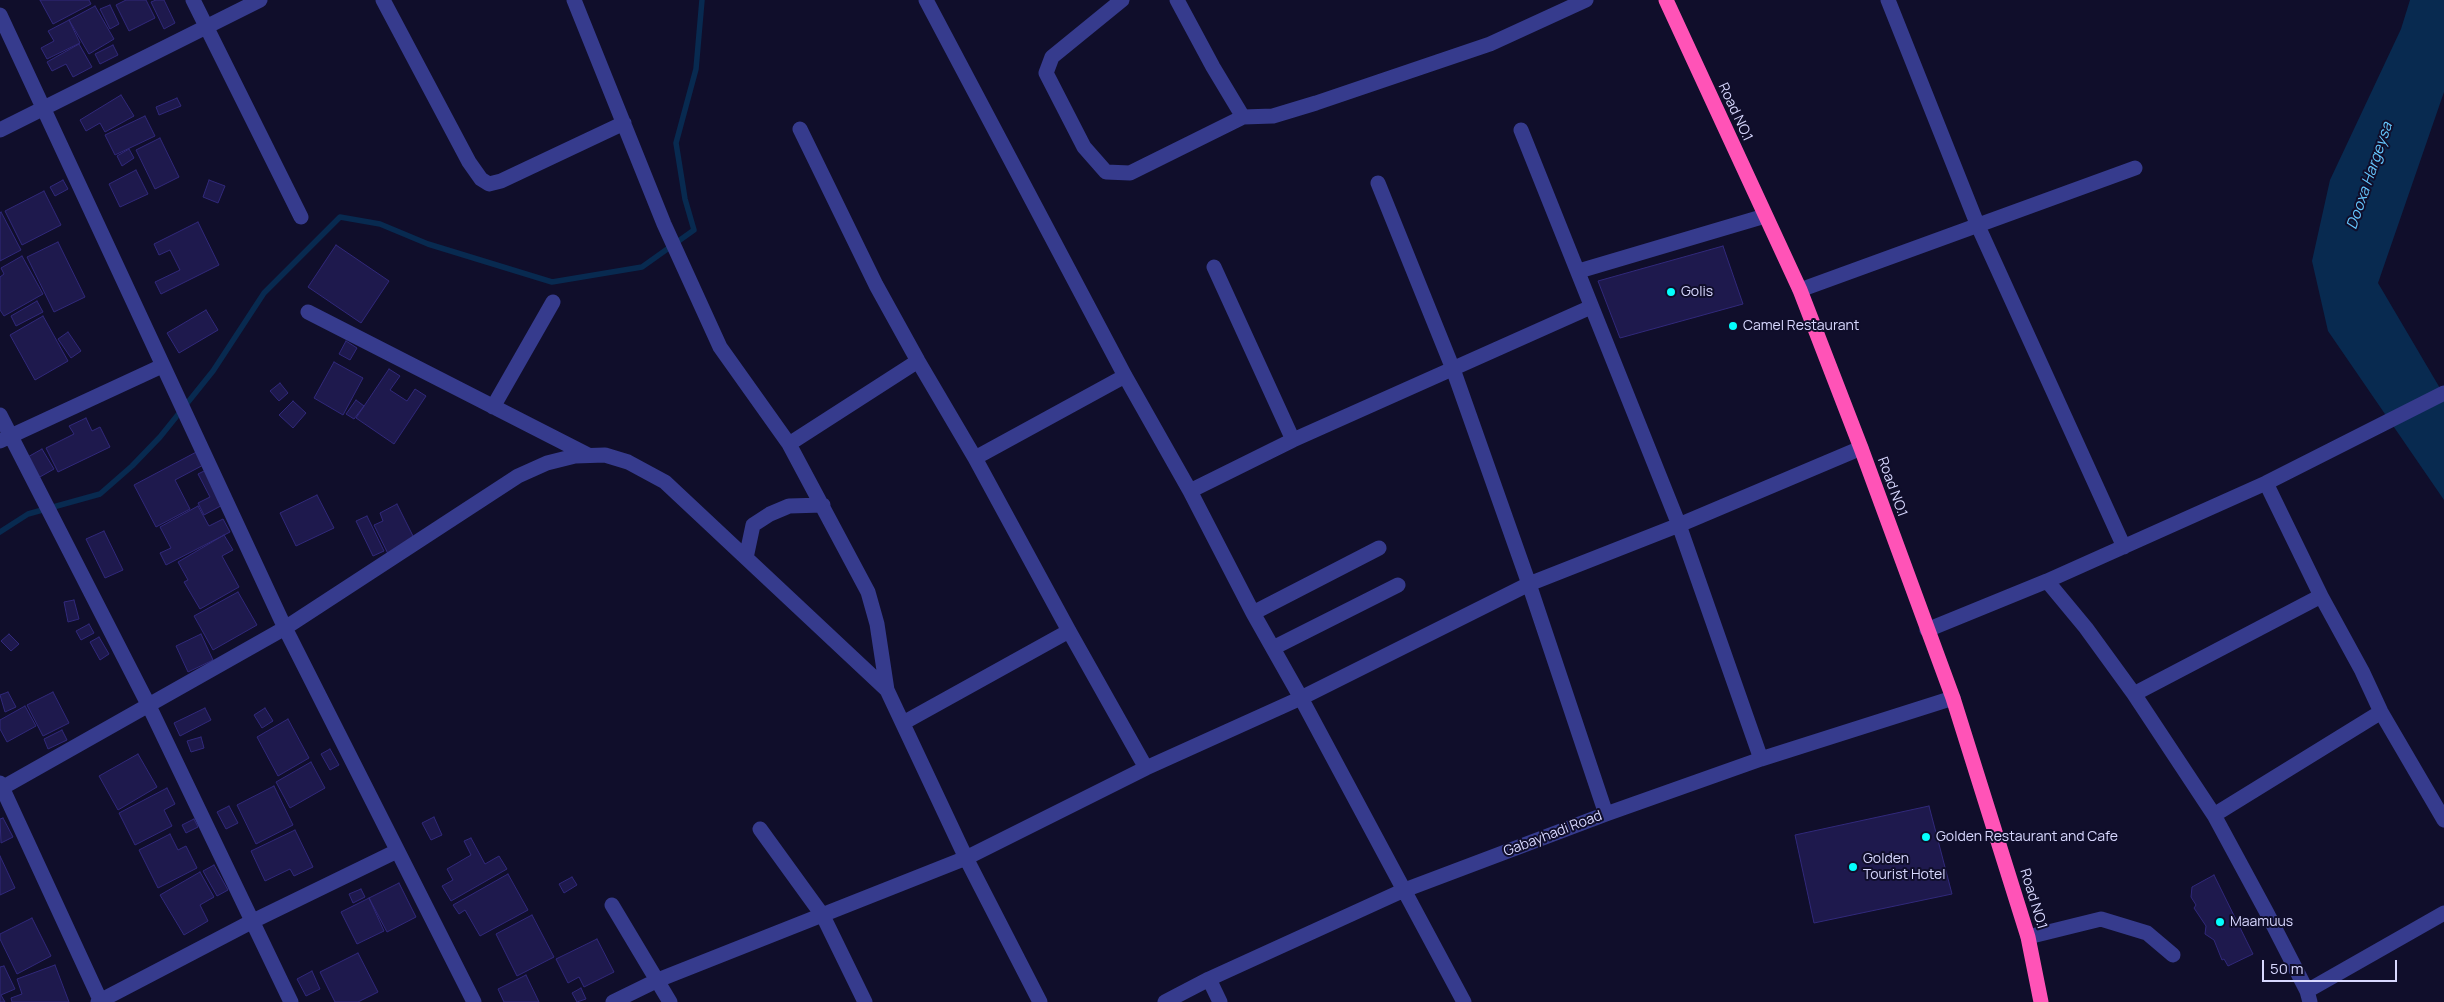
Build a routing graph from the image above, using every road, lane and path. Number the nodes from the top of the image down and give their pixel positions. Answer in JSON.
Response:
{"nodes":[{"id":1,"x":193,"y":0,"type":"edge"},
{"id":2,"x":260,"y":0,"type":"edge"},
{"id":3,"x":383,"y":0,"type":"edge"},
{"id":4,"x":574,"y":0,"type":"edge"},
{"id":5,"x":926,"y":0,"type":"edge"},
{"id":6,"x":1122,"y":0,"type":"edge"},
{"id":7,"x":1178,"y":0,"type":"edge"},
{"id":8,"x":1586,"y":0,"type":"edge"},
{"id":9,"x":1666,"y":0,"type":"edge"},
{"id":10,"x":1888,"y":0,"type":"edge"},
{"id":11,"x":0,"y":15,"type":"edge"},
{"id":12,"x":207,"y":26,"type":"junction"},
{"id":13,"x":43,"y":108,"type":"junction"},
{"id":14,"x":1243,"y":116,"type":"junction"},
{"id":15,"x":624,"y":123,"type":"junction"},
{"id":16,"x":800,"y":129,"type":"dead end"},
{"id":17,"x":0,"y":130,"type":"edge"},
{"id":18,"x":1521,"y":130,"type":"dead end"},
{"id":19,"x":2135,"y":168,"type":"dead end"},
{"id":20,"x":1378,"y":183,"type":"dead end"},
{"id":21,"x":1765,"y":216,"type":"junction"},
{"id":22,"x":301,"y":217,"type":"dead end"},
{"id":23,"x":1978,"y":226,"type":"junction"},
{"id":24,"x":1214,"y":267,"type":"dead end"},
{"id":25,"x":1579,"y":271,"type":"junction"},
{"id":26,"x":1800,"y":290,"type":"junction"},
{"id":27,"x":553,"y":302,"type":"dead end"},
{"id":28,"x":1591,"y":307,"type":"junction"},
{"id":29,"x":308,"y":312,"type":"dead end"},
{"id":30,"x":918,"y":362,"type":"junction"},
{"id":31,"x":162,"y":366,"type":"junction"},
{"id":32,"x":1453,"y":369,"type":"junction"},
{"id":33,"x":1126,"y":376,"type":"junction"},
{"id":34,"x":2444,"y":394,"type":"edge"},
{"id":35,"x":493,"y":407,"type":"junction"},
{"id":36,"x":0,"y":415,"type":"edge"},
{"id":37,"x":5,"y":438,"type":"edge"},
{"id":38,"x":1293,"y":440,"type":"junction"},
{"id":39,"x":789,"y":444,"type":"junction"},
{"id":40,"x":1861,"y":448,"type":"junction"},
{"id":41,"x":588,"y":455,"type":"junction"},
{"id":42,"x":976,"y":458,"type":"junction"},
{"id":43,"x":2266,"y":483,"type":"junction"},
{"id":44,"x":1190,"y":491,"type":"junction"},
{"id":45,"x":823,"y":505,"type":"junction"},
{"id":46,"x":1679,"y":525,"type":"junction"},
{"id":47,"x":2124,"y":547,"type":"junction"},
{"id":48,"x":1379,"y":548,"type":"dead end"},
{"id":49,"x":746,"y":558,"type":"junction"},
{"id":50,"x":2047,"y":581,"type":"junction"},
{"id":51,"x":1530,"y":584,"type":"junction"},
{"id":52,"x":1398,"y":585,"type":"dead end"},
{"id":53,"x":2322,"y":596,"type":"junction"},
{"id":54,"x":1252,"y":613,"type":"junction"},
{"id":55,"x":285,"y":628,"type":"junction"},
{"id":56,"x":1928,"y":630,"type":"junction"},
{"id":57,"x":1069,"y":631,"type":"junction"},
{"id":58,"x":1273,"y":648,"type":"junction"},
{"id":59,"x":887,"y":690,"type":"junction"},
{"id":60,"x":2134,"y":694,"type":"junction"},
{"id":61,"x":1301,"y":698,"type":"junction"},
{"id":62,"x":1953,"y":698,"type":"junction"},
{"id":63,"x":149,"y":706,"type":"junction"},
{"id":64,"x":2381,"y":712,"type":"junction"},
{"id":65,"x":903,"y":723,"type":"junction"},
{"id":66,"x":1761,"y":759,"type":"junction"},
{"id":67,"x":1146,"y":768,"type":"junction"},
{"id":68,"x":1,"y":786,"type":"edge"},
{"id":69,"x":1606,"y":814,"type":"junction"},
{"id":70,"x":2214,"y":815,"type":"junction"},
{"id":71,"x":2444,"y":820,"type":"edge"},
{"id":72,"x":760,"y":829,"type":"dead end"},
{"id":73,"x":397,"y":851,"type":"junction"},
{"id":74,"x":966,"y":858,"type":"junction"},
{"id":75,"x":1402,"y":891,"type":"junction"},
{"id":76,"x":612,"y":905,"type":"dead end"},
{"id":77,"x":2444,"y":913,"type":"edge"},
{"id":78,"x":823,"y":916,"type":"junction"},
{"id":79,"x":251,"y":922,"type":"junction"},
{"id":80,"x":2028,"y":937,"type":"junction"},
{"id":81,"x":2172,"y":955,"type":"dead end"},
{"id":82,"x":1209,"y":979,"type":"junction"},
{"id":83,"x":658,"y":980,"type":"junction"},
{"id":84,"x":2308,"y":997,"type":"edge"},
{"id":85,"x":100,"y":1002,"type":"edge"},
{"id":86,"x":291,"y":1002,"type":"edge"},
{"id":87,"x":474,"y":1002,"type":"edge"},
{"id":88,"x":613,"y":1002,"type":"edge"},
{"id":89,"x":670,"y":1002,"type":"edge"},
{"id":90,"x":865,"y":1002,"type":"edge"},
{"id":91,"x":1040,"y":1002,"type":"edge"},
{"id":92,"x":1165,"y":1002,"type":"edge"},
{"id":93,"x":1220,"y":1002,"type":"edge"},
{"id":94,"x":1464,"y":1002,"type":"edge"},
{"id":95,"x":2041,"y":1002,"type":"edge"}],
"edges":[{"from":1,"to":12,"type":"street"},
{"from":2,"to":12,"type":"street"},
{"from":3,"to":15,"type":"street"},
{"from":4,"to":15,"type":"street"},
{"from":5,"to":33,"type":"street"},
{"from":6,"to":14,"type":"street"},
{"from":7,"to":14,"type":"street"},
{"from":8,"to":14,"type":"street"},
{"from":9,"to":21,"type":"highway","name":"Road NO.1"},
{"from":10,"to":23,"type":"street"},
{"from":11,"to":13,"type":"street"},
{"from":12,"to":13,"type":"street"},
{"from":12,"to":22,"type":"street"},
{"from":13,"to":17,"type":"street"},
{"from":13,"to":31,"type":"street"},
{"from":15,"to":39,"type":"street"},
{"from":16,"to":30,"type":"street"},
{"from":18,"to":25,"type":"street"},
{"from":19,"to":23,"type":"street"},
{"from":20,"to":32,"type":"street"},
{"from":21,"to":25,"type":"street"},
{"from":21,"to":26,"type":"highway","name":"Road NO.1"},
{"from":23,"to":26,"type":"street"},
{"from":23,"to":47,"type":"street"},
{"from":24,"to":38,"type":"street"},
{"from":25,"to":28,"type":"street"},
{"from":26,"to":40,"type":"highway","name":"Road NO.1"},
{"from":27,"to":35,"type":"street"},
{"from":28,"to":32,"type":"street"},
{"from":28,"to":46,"type":"street"},
{"from":29,"to":35,"type":"street"},
{"from":30,"to":39,"type":"street"},
{"from":30,"to":42,"type":"street"},
{"from":31,"to":37,"type":"street"},
{"from":31,"to":55,"type":"street"},
{"from":32,"to":38,"type":"street"},
{"from":32,"to":51,"type":"street"},
{"from":33,"to":42,"type":"street"},
{"from":33,"to":44,"type":"street"},
{"from":34,"to":43,"type":"street"},
{"from":35,"to":41,"type":"street"},
{"from":36,"to":37,"type":"street"},
{"from":37,"to":63,"type":"street"},
{"from":38,"to":44,"type":"street"},
{"from":39,"to":45,"type":"street"},
{"from":40,"to":46,"type":"street"},
{"from":40,"to":56,"type":"highway","name":"Road NO.1"},
{"from":41,"to":49,"type":"street"},
{"from":41,"to":55,"type":"street"},
{"from":42,"to":57,"type":"street"},
{"from":43,"to":47,"type":"street"},
{"from":43,"to":53,"type":"street"},
{"from":44,"to":54,"type":"street"},
{"from":45,"to":49,"type":"street"},
{"from":45,"to":59,"type":"street"},
{"from":46,"to":51,"type":"street"},
{"from":46,"to":66,"type":"street"},
{"from":47,"to":50,"type":"street"},
{"from":48,"to":54,"type":"street"},
{"from":49,"to":59,"type":"street"},
{"from":50,"to":56,"type":"street"},
{"from":50,"to":60,"type":"street"},
{"from":51,"to":61,"type":"street"},
{"from":51,"to":69,"type":"street"},
{"from":52,"to":58,"type":"street"},
{"from":53,"to":60,"type":"street"},
{"from":53,"to":64,"type":"street"},
{"from":54,"to":58,"type":"street"},
{"from":55,"to":63,"type":"street"},
{"from":55,"to":73,"type":"street"},
{"from":56,"to":62,"type":"highway","name":"Road NO.1"},
{"from":57,"to":65,"type":"street"},
{"from":57,"to":67,"type":"street"},
{"from":58,"to":61,"type":"street"},
{"from":59,"to":65,"type":"street"},
{"from":60,"to":70,"type":"street"},
{"from":61,"to":67,"type":"street"},
{"from":61,"to":75,"type":"street"},
{"from":62,"to":66,"type":"street","name":"Gabayhadi Road"},
{"from":62,"to":80,"type":"highway","name":"Road NO.1"},
{"from":63,"to":68,"type":"street"},
{"from":63,"to":79,"type":"street"},
{"from":64,"to":70,"type":"street"},
{"from":64,"to":71,"type":"street"},
{"from":65,"to":74,"type":"street"},
{"from":66,"to":69,"type":"street","name":"Gabayhadi Road"},
{"from":67,"to":74,"type":"street"},
{"from":68,"to":85,"type":"street"},
{"from":69,"to":75,"type":"street","name":"Gabayhadi Road"},
{"from":70,"to":84,"type":"street"},
{"from":72,"to":78,"type":"street"},
{"from":73,"to":79,"type":"street"},
{"from":73,"to":87,"type":"street"},
{"from":74,"to":78,"type":"street"},
{"from":74,"to":91,"type":"street"},
{"from":75,"to":82,"type":"street","name":"Gabayhadi Road"},
{"from":75,"to":94,"type":"street"},
{"from":76,"to":83,"type":"street"},
{"from":77,"to":84,"type":"street"},
{"from":78,"to":83,"type":"street"},
{"from":78,"to":90,"type":"street"},
{"from":79,"to":85,"type":"street"},
{"from":79,"to":86,"type":"street"},
{"from":80,"to":81,"type":"street"},
{"from":80,"to":95,"type":"highway","name":"Road NO.1"},
{"from":82,"to":92,"type":"street","name":"Gabayhadi Road"},
{"from":82,"to":93,"type":"street"},
{"from":83,"to":88,"type":"street"},
{"from":83,"to":89,"type":"street"}]}
